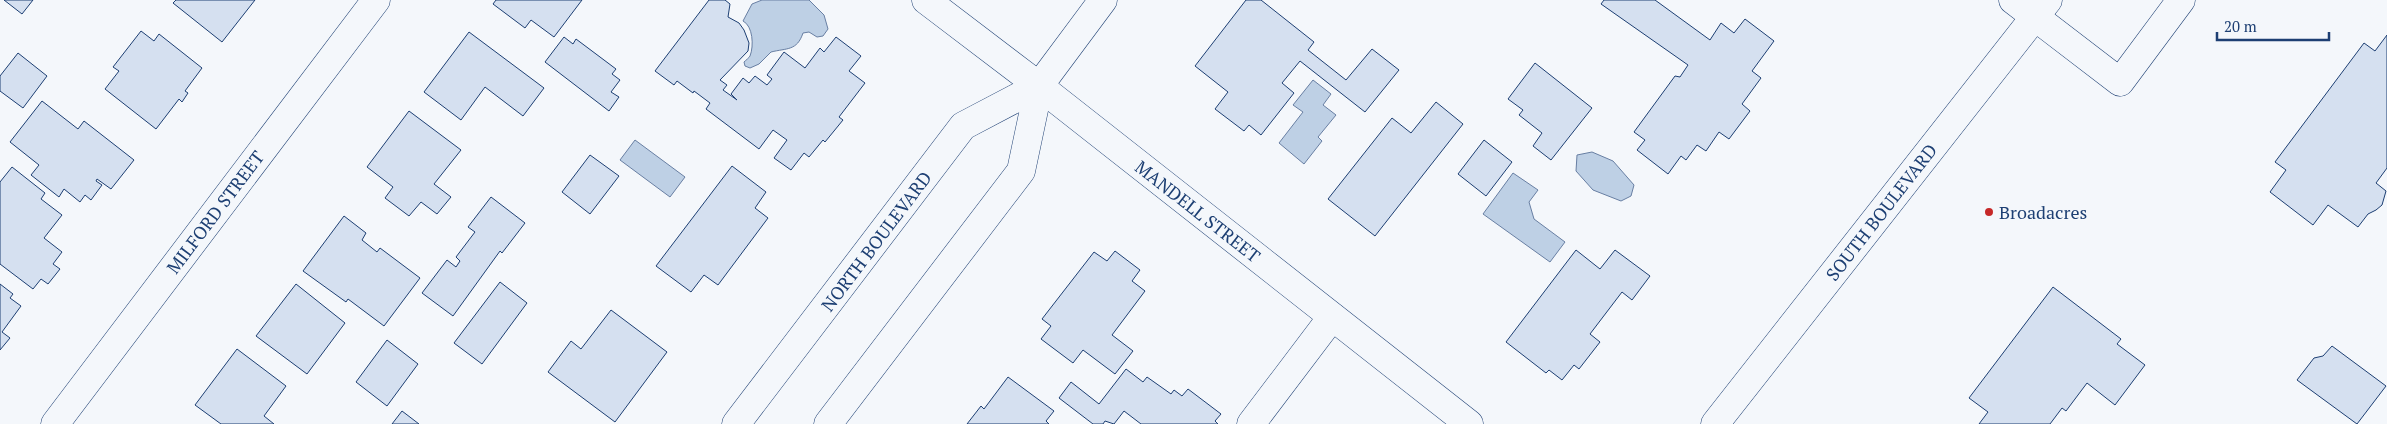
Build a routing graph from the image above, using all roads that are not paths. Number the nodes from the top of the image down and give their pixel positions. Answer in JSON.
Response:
{"nodes":[{"id":1,"x":376,"y":0,"type":"edge"},
{"id":2,"x":926,"y":0,"type":"edge"},
{"id":3,"x":1104,"y":0,"type":"edge"},
{"id":4,"x":2013,"y":0,"type":"edge"},
{"id":5,"x":2176,"y":2,"type":"edge"},
{"id":6,"x":2041,"y":8,"type":"edge"},
{"id":7,"x":1039,"y":86,"type":"junction"},
{"id":8,"x":1332,"y":317,"type":"junction"},
{"id":9,"x":55,"y":424,"type":"edge"},
{"id":10,"x":736,"y":424,"type":"edge"},
{"id":11,"x":828,"y":424,"type":"edge"},
{"id":12,"x":1251,"y":424,"type":"edge"},
{"id":13,"x":1469,"y":424,"type":"edge"},
{"id":14,"x":1715,"y":424,"type":"edge"}],
"edges":[{"from":1,"to":9,"type":"street","name":"MILFORD STREET"},
{"from":2,"to":7,"type":"street","name":"MANDELL STREET"},
{"from":3,"to":7,"type":"street","name":"NORTH BOULEVARD"},
{"from":4,"to":6,"type":"street"},
{"from":5,"to":6,"type":"street"},
{"from":6,"to":14,"type":"street","name":"SOUTH BOULEVARD"},
{"from":7,"to":8,"type":"street","name":"MANDELL STREET"},
{"from":7,"to":10,"type":"street","name":"NORTH BOULEVARD"},
{"from":7,"to":11,"type":"street","name":"NORTH BOULEVARD"},
{"from":8,"to":12,"type":"street"},
{"from":8,"to":13,"type":"street","name":"MANDELL STREET"}]}
